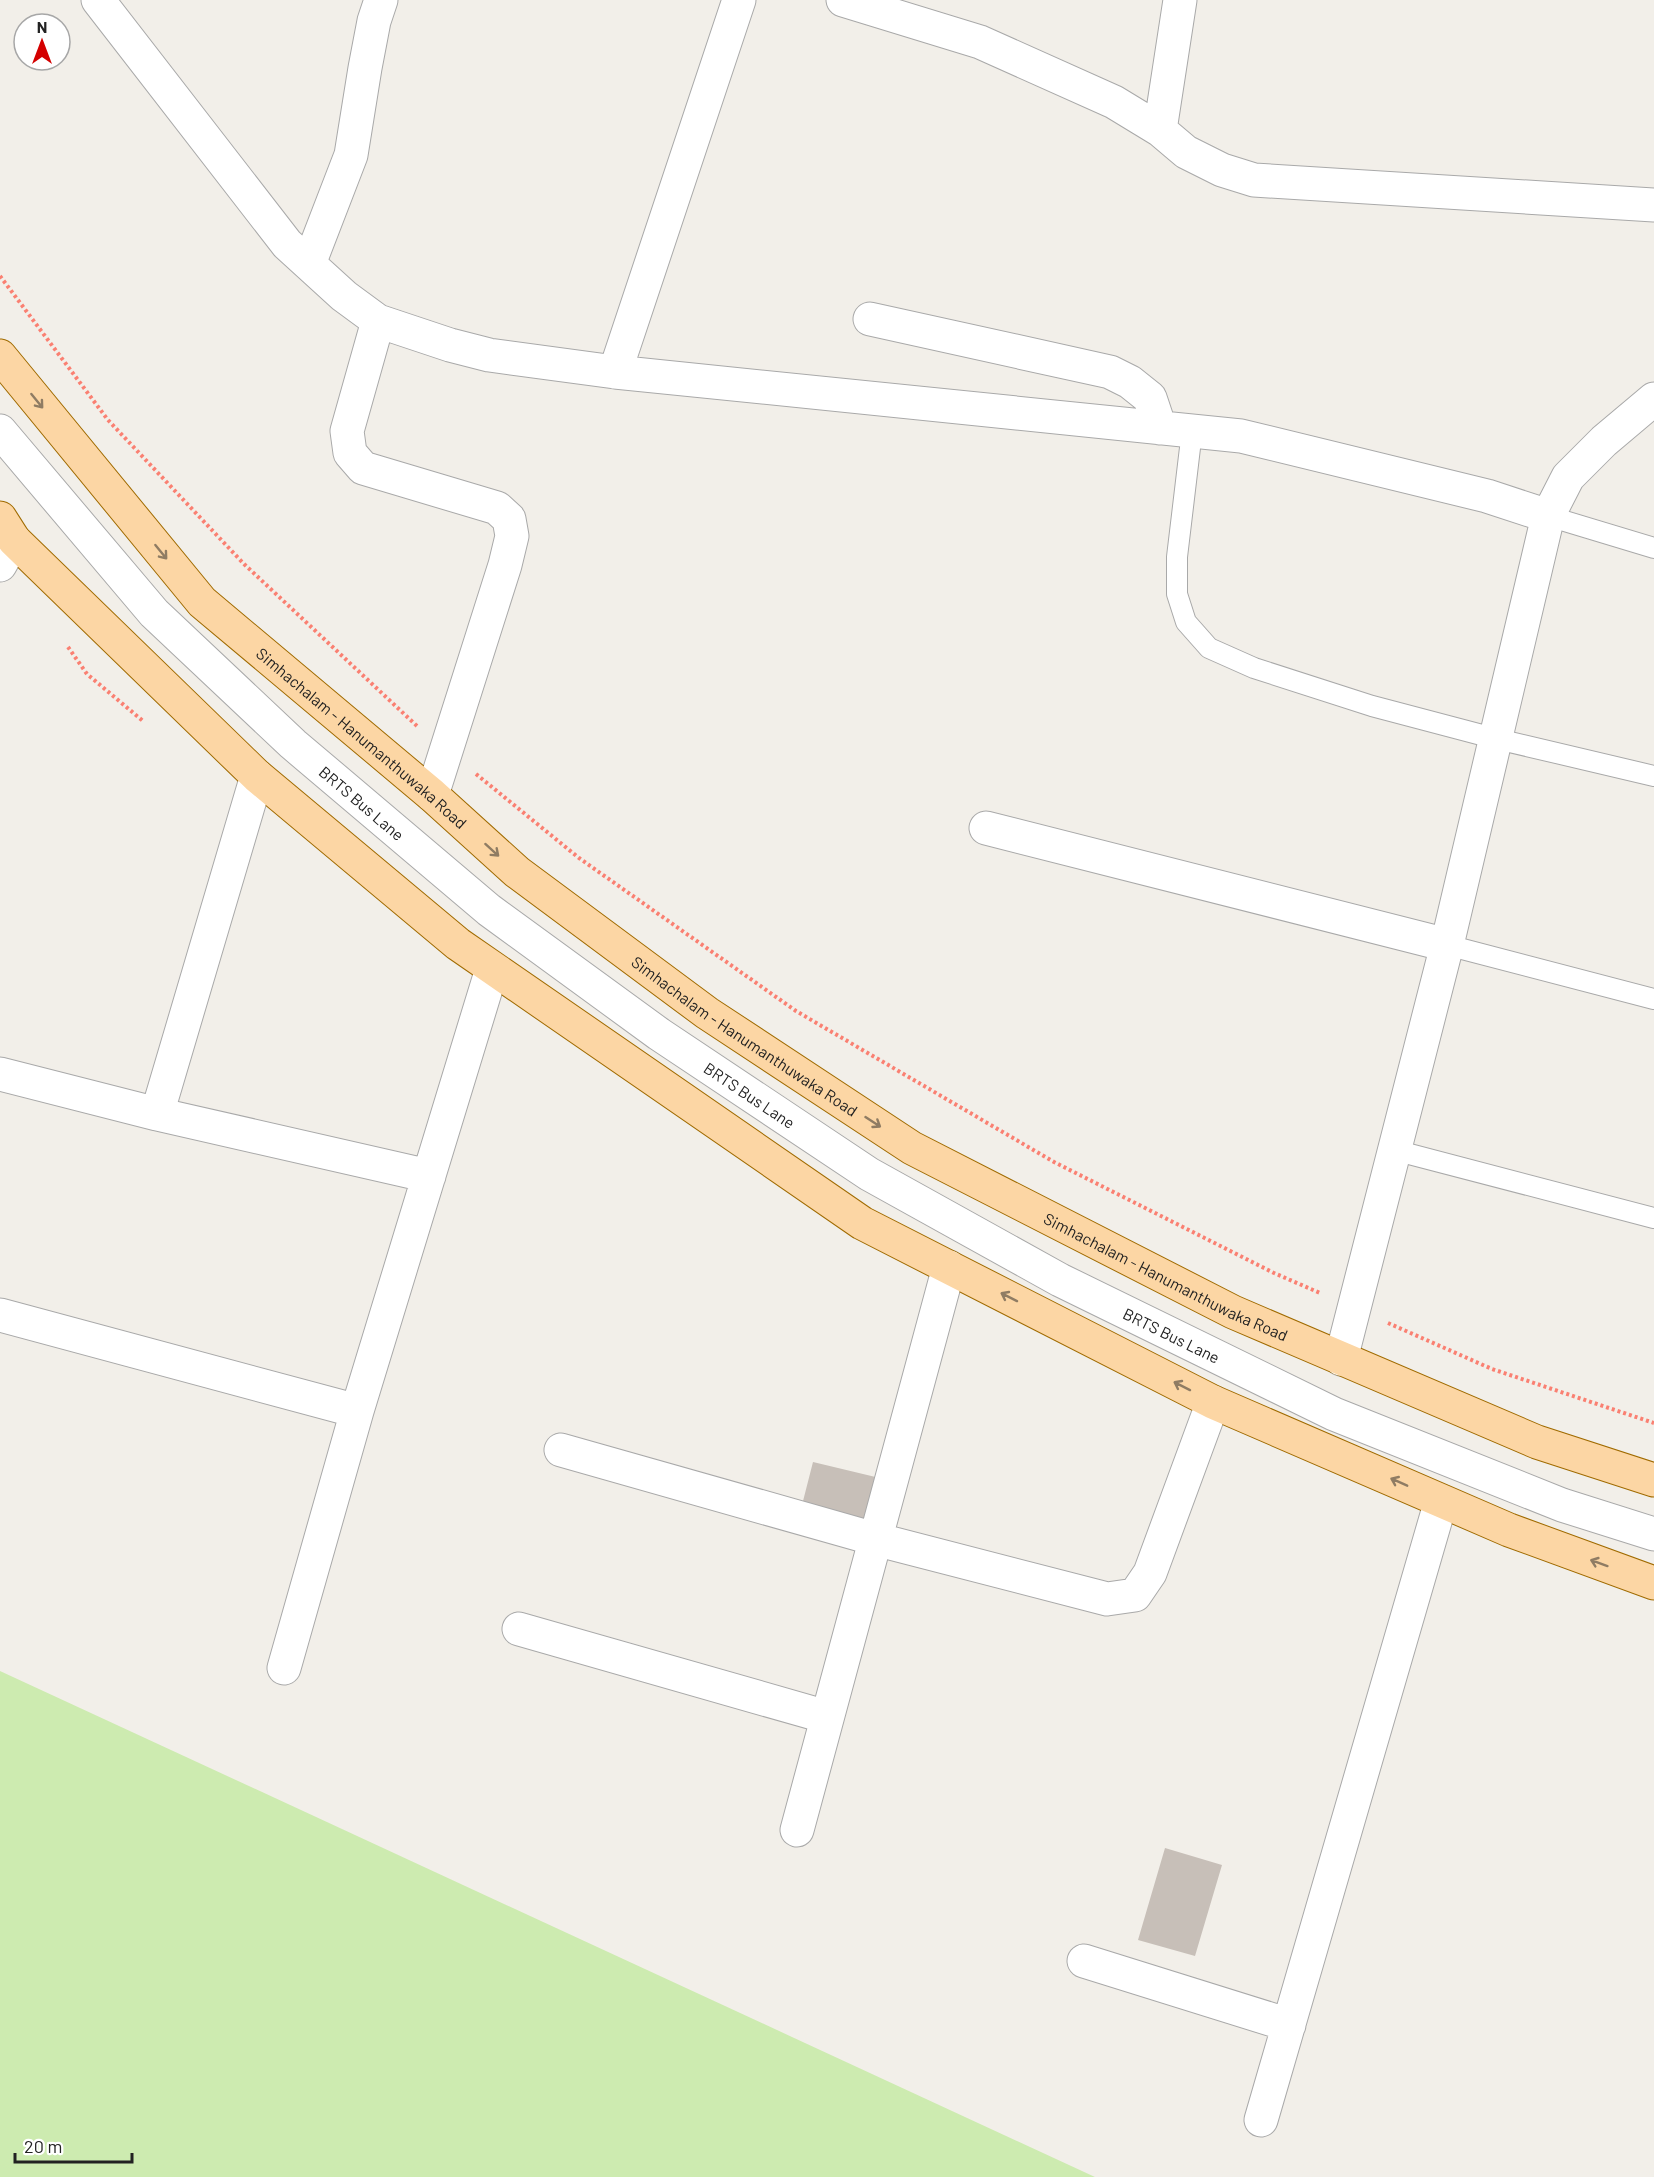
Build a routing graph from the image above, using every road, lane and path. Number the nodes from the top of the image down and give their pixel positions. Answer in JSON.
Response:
{"nodes":[{"id":1,"x":98,"y":0,"type":"edge"},
{"id":2,"x":381,"y":0,"type":"edge"},
{"id":3,"x":739,"y":0,"type":"edge"},
{"id":4,"x":843,"y":0,"type":"edge"},
{"id":5,"x":1180,"y":0,"type":"edge"},
{"id":6,"x":1160,"y":130,"type":"junction"},
{"id":7,"x":1654,"y":205,"type":"edge"},
{"id":8,"x":309,"y":264,"type":"junction"},
{"id":9,"x":0,"y":276,"type":"edge"},
{"id":10,"x":870,"y":319,"type":"dead end"},
{"id":11,"x":378,"y":321,"type":"junction"},
{"id":12,"x":0,"y":356,"type":"edge"},
{"id":13,"x":615,"y":372,"type":"junction"},
{"id":14,"x":1654,"y":399,"type":"edge"},
{"id":15,"x":1176,"y":429,"type":"junction"},
{"id":16,"x":0,"y":431,"type":"edge"},
{"id":17,"x":1548,"y":516,"type":"junction"},
{"id":18,"x":5,"y":541,"type":"edge"},
{"id":19,"x":1654,"y":548,"type":"edge"},
{"id":20,"x":1497,"y":739,"type":"junction"},
{"id":21,"x":446,"y":749,"type":"junction"},
{"id":22,"x":257,"y":776,"type":"junction"},
{"id":23,"x":1654,"y":776,"type":"edge"},
{"id":24,"x":432,"y":795,"type":"junction"},
{"id":25,"x":986,"y":828,"type":"dead end"},
{"id":26,"x":1447,"y":945,"type":"junction"},
{"id":27,"x":492,"y":969,"type":"junction"},
{"id":28,"x":1654,"y":999,"type":"edge"},
{"id":29,"x":0,"y":1074,"type":"edge"},
{"id":30,"x":157,"y":1114,"type":"junction"},
{"id":31,"x":1394,"y":1150,"type":"junction"},
{"id":32,"x":429,"y":1176,"type":"junction"},
{"id":33,"x":1654,"y":1218,"type":"edge"},
{"id":34,"x":949,"y":1267,"type":"junction"},
{"id":35,"x":1354,"y":1308,"type":"junction"},
{"id":36,"x":0,"y":1315,"type":"edge"},
{"id":37,"x":1341,"y":1359,"type":"junction"},
{"id":38,"x":1213,"y":1402,"type":"junction"},
{"id":39,"x":357,"y":1411,"type":"junction"},
{"id":40,"x":1654,"y":1423,"type":"edge"},
{"id":41,"x":561,"y":1450,"type":"dead end"},
{"id":42,"x":1654,"y":1480,"type":"edge"},
{"id":43,"x":1441,"y":1501,"type":"junction"},
{"id":44,"x":1654,"y":1534,"type":"edge"},
{"id":45,"x":875,"y":1539,"type":"junction"},
{"id":46,"x":1654,"y":1583,"type":"edge"},
{"id":47,"x":519,"y":1629,"type":"dead end"},
{"id":48,"x":284,"y":1668,"type":"dead end"},
{"id":49,"x":827,"y":1717,"type":"junction"},
{"id":50,"x":796,"y":1830,"type":"dead end"},
{"id":51,"x":1084,"y":1961,"type":"dead end"},
{"id":52,"x":1288,"y":2025,"type":"junction"},
{"id":53,"x":1261,"y":2120,"type":"dead end"}],
"edges":[{"from":1,"to":8,"type":"street"},
{"from":2,"to":8,"type":"street"},
{"from":3,"to":13,"type":"street"},
{"from":4,"to":6,"type":"street"},
{"from":5,"to":6,"type":"street"},
{"from":6,"to":7,"type":"street"},
{"from":8,"to":11,"type":"street"},
{"from":9,"to":21,"type":"path"},
{"from":10,"to":15,"type":"street"},
{"from":11,"to":13,"type":"street"},
{"from":11,"to":21,"type":"street"},
{"from":12,"to":24,"type":"main road","name":"Simhachalam - Hanumanthuwaka Road","one_way":true},
{"from":13,"to":15,"type":"street"},
{"from":14,"to":17,"type":"street"},
{"from":15,"to":17,"type":"street"},
{"from":15,"to":20,"type":"lane"},
{"from":16,"to":44,"type":"street","name":"BRTS Bus Lane"},
{"from":17,"to":19,"type":"lane"},
{"from":17,"to":20,"type":"street"},
{"from":18,"to":22,"type":"main road"},
{"from":20,"to":23,"type":"lane"},
{"from":20,"to":26,"type":"street"},
{"from":21,"to":24,"type":"street"},
{"from":21,"to":35,"type":"path"},
{"from":22,"to":27,"type":"main road"},
{"from":22,"to":30,"type":"street"},
{"from":24,"to":37,"type":"main road","name":"Simhachalam - Hanumanthuwaka Road","one_way":true},
{"from":25,"to":26,"type":"street"},
{"from":26,"to":28,"type":"lane"},
{"from":26,"to":31,"type":"street"},
{"from":27,"to":32,"type":"street"},
{"from":27,"to":34,"type":"main road"},
{"from":29,"to":30,"type":"street"},
{"from":30,"to":32,"type":"street"},
{"from":31,"to":33,"type":"lane"},
{"from":31,"to":35,"type":"street"},
{"from":32,"to":39,"type":"street"},
{"from":38,"to":34,"type":"main road","one_way":true},
{"from":34,"to":45,"type":"street"},
{"from":35,"to":37,"type":"street"},
{"from":35,"to":40,"type":"path"},
{"from":36,"to":39,"type":"street"},
{"from":37,"to":42,"type":"main road","name":"Simhachalam - Hanumanthuwaka Road"},
{"from":43,"to":38,"type":"main road","one_way":true},
{"from":38,"to":45,"type":"street"},
{"from":39,"to":48,"type":"street"},
{"from":41,"to":45,"type":"street"},
{"from":46,"to":43,"type":"main road","one_way":true},
{"from":43,"to":52,"type":"street"},
{"from":45,"to":49,"type":"street"},
{"from":47,"to":49,"type":"street"},
{"from":49,"to":50,"type":"street"},
{"from":51,"to":52,"type":"street"},
{"from":52,"to":53,"type":"street"}]}
